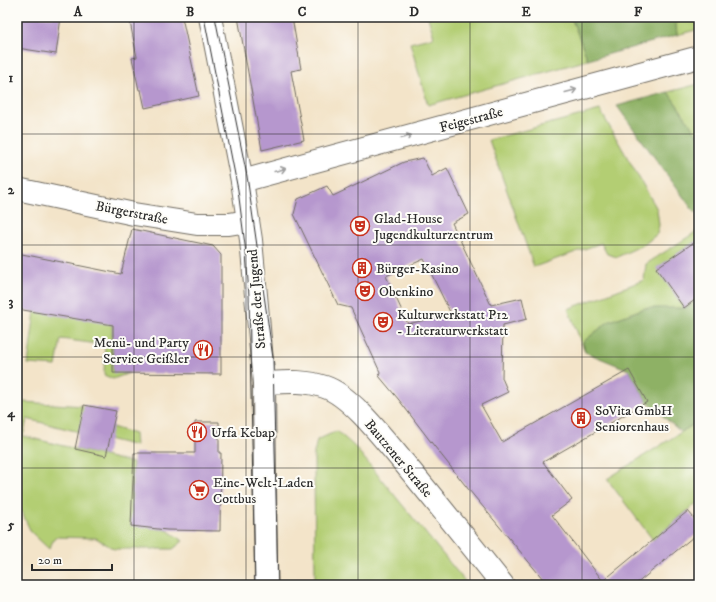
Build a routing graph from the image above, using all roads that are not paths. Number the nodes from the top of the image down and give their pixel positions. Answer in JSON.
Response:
{"nodes":[{"id":1,"x":210,"y":17,"type":"edge"},
{"id":2,"x":699,"y":57,"type":"edge"},
{"id":3,"x":242,"y":181,"type":"junction"},
{"id":4,"x":17,"y":189,"type":"edge"},
{"id":5,"x":248,"y":221,"type":"junction"},
{"id":6,"x":264,"y":383,"type":"junction"},
{"id":7,"x":266,"y":585,"type":"edge"},
{"id":8,"x":503,"y":585,"type":"edge"}],
"edges":[{"from":1,"to":3,"type":"street","name":"Straße der Jugend"},
{"from":3,"to":2,"type":"street","name":"Feigestraße","one_way":true},
{"from":3,"to":5,"type":"street","name":"Straße der Jugend"},
{"from":4,"to":5,"type":"street","name":"Bürgerstraße"},
{"from":5,"to":6,"type":"street","name":"Straße der Jugend"},
{"from":6,"to":7,"type":"street","name":"Straße der Jugend"},
{"from":6,"to":8,"type":"street","name":"Bautzener Straße"}]}
